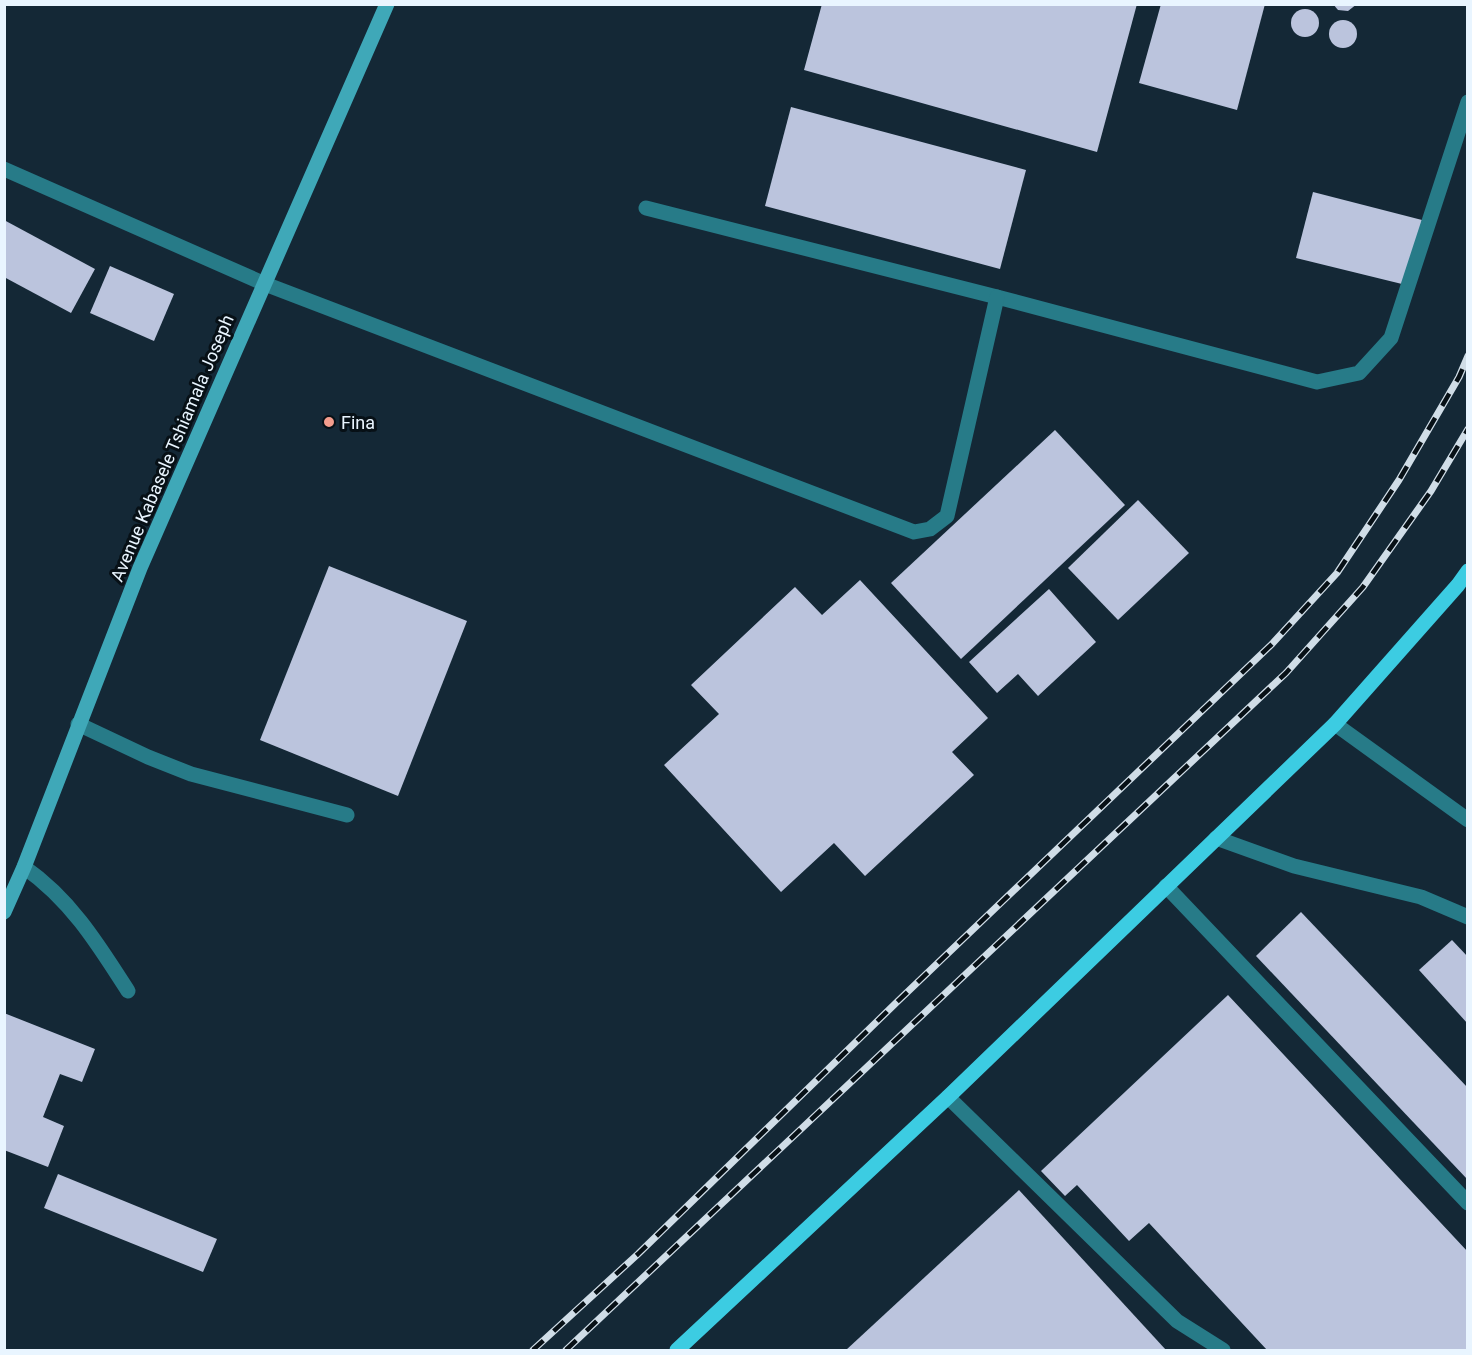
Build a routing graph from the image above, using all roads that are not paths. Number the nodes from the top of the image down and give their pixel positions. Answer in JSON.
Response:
{"nodes":[{"id":1,"x":387,"y":4,"type":"edge"},
{"id":2,"x":1467,"y":102,"type":"edge"},
{"id":3,"x":4,"y":169,"type":"edge"},
{"id":4,"x":646,"y":208,"type":"dead end"},
{"id":5,"x":265,"y":284,"type":"junction"},
{"id":6,"x":997,"y":297,"type":"junction"},
{"id":7,"x":1467,"y":571,"type":"edge"},
{"id":8,"x":1463,"y":588,"type":"edge"},
{"id":9,"x":78,"y":724,"type":"junction"},
{"id":10,"x":1335,"y":724,"type":"junction"},
{"id":11,"x":347,"y":815,"type":"dead end"},
{"id":12,"x":1467,"y":820,"type":"edge"},
{"id":13,"x":1216,"y":838,"type":"junction"},
{"id":14,"x":24,"y":867,"type":"junction"},
{"id":15,"x":1166,"y":886,"type":"junction"},
{"id":16,"x":5,"y":911,"type":"edge"},
{"id":17,"x":1467,"y":917,"type":"edge"},
{"id":18,"x":128,"y":991,"type":"dead end"},
{"id":19,"x":948,"y":1097,"type":"junction"},
{"id":20,"x":1467,"y":1203,"type":"edge"},
{"id":21,"x":677,"y":1350,"type":"edge"},
{"id":22,"x":1223,"y":1350,"type":"edge"}],
"edges":[{"from":1,"to":5,"type":"main road","name":"Avenue Kabasele Tshiamala Joseph"},
{"from":2,"to":6,"type":"street"},
{"from":3,"to":5,"type":"street"},
{"from":4,"to":6,"type":"street"},
{"from":5,"to":6,"type":"street"},
{"from":5,"to":9,"type":"main road","name":"Avenue Kabasele Tshiamala Joseph"},
{"from":7,"to":8,"type":"main road"},
{"from":8,"to":10,"type":"main road"},
{"from":9,"to":11,"type":"street"},
{"from":9,"to":14,"type":"main road","name":"Avenue Kabasele Tshiamala Joseph"},
{"from":10,"to":12,"type":"street"},
{"from":10,"to":13,"type":"main road"},
{"from":13,"to":15,"type":"main road"},
{"from":13,"to":17,"type":"street"},
{"from":14,"to":16,"type":"main road","name":"Avenue Kabasele Tshiamala Joseph"},
{"from":14,"to":18,"type":"street"},
{"from":15,"to":19,"type":"main road"},
{"from":15,"to":20,"type":"street"},
{"from":19,"to":21,"type":"main road"},
{"from":19,"to":22,"type":"street"}]}
